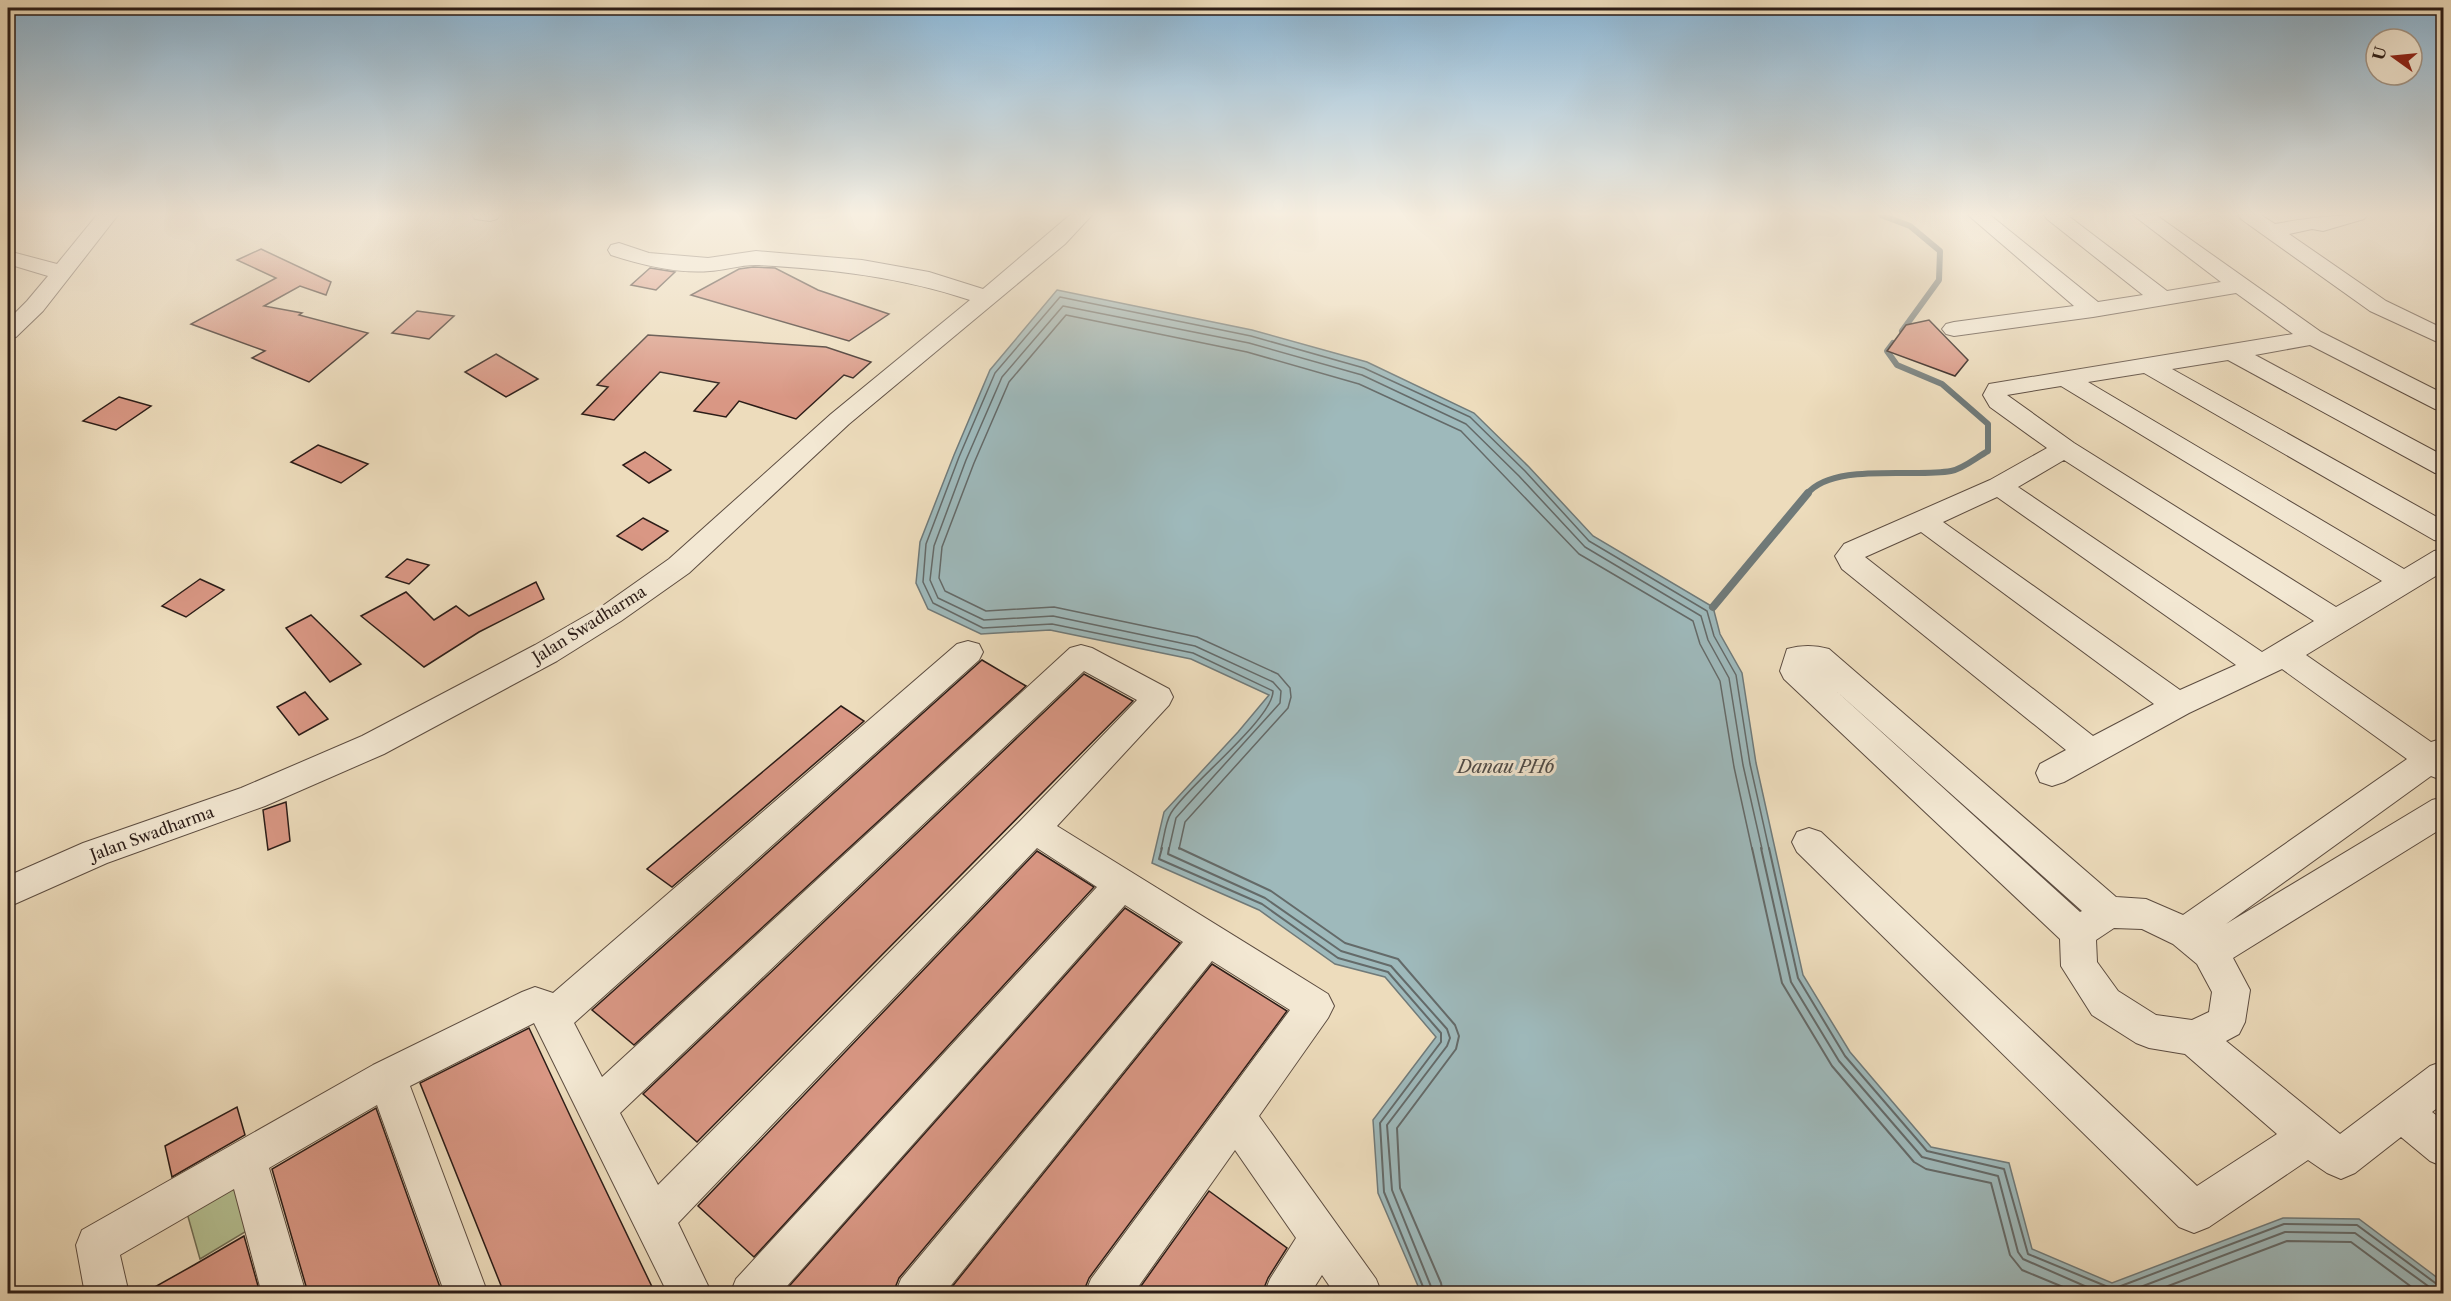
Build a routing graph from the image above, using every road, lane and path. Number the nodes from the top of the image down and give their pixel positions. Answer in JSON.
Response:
{"nodes":[{"id":1,"x":61,"y":276,"type":"edge"},
{"id":2,"x":911,"y":276,"type":"edge"},
{"id":3,"x":1011,"y":276,"type":"edge"},
{"id":4,"x":2051,"y":276,"type":"edge"},
{"id":5,"x":2133,"y":276,"type":"edge"},
{"id":6,"x":2228,"y":276,"type":"edge"},
{"id":7,"x":2344,"y":276,"type":"edge"},
{"id":8,"x":2361,"y":276,"type":"edge"},
{"id":9,"x":2241,"y":285,"type":"junction"},
{"id":10,"x":985,"y":297,"type":"junction"},
{"id":11,"x":2163,"y":299,"type":"junction"},
{"id":12,"x":2093,"y":310,"type":"junction"},
{"id":13,"x":2444,"y":321,"type":"edge"},
{"id":14,"x":1954,"y":329,"type":"dead end"},
{"id":15,"x":8,"y":332,"type":"edge"},
{"id":16,"x":2313,"y":337,"type":"junction"},
{"id":17,"x":2444,"y":338,"type":"edge"},
{"id":18,"x":2232,"y":352,"type":"junction"},
{"id":19,"x":2149,"y":366,"type":"junction"},
{"id":20,"x":2066,"y":378,"type":"junction"},
{"id":21,"x":2444,"y":404,"type":"edge"},
{"id":22,"x":2065,"y":449,"type":"junction"},
{"id":23,"x":2444,"y":467,"type":"edge"},
{"id":24,"x":1999,"y":486,"type":"junction"},
{"id":25,"x":1924,"y":521,"type":"junction"},
{"id":26,"x":2444,"y":533,"type":"edge"},
{"id":27,"x":2444,"y":558,"type":"edge"},
{"id":28,"x":2403,"y":581,"type":"junction"},
{"id":29,"x":2336,"y":621,"type":"junction"},
{"id":30,"x":968,"y":652,"type":"dead end"},
{"id":31,"x":2272,"y":660,"type":"junction"},
{"id":32,"x":2178,"y":705,"type":"junction"},
{"id":33,"x":2091,"y":752,"type":"junction"},
{"id":34,"x":2439,"y":759,"type":"edge"},
{"id":35,"x":2052,"y":773,"type":"dead end"},
{"id":36,"x":2444,"y":810,"type":"edge"},
{"id":37,"x":1034,"y":829,"type":"junction"},
{"id":38,"x":1809,"y":842,"type":"dead end"},
{"id":39,"x":1122,"y":884,"type":"junction"},
{"id":40,"x":8,"y":892,"type":"edge"},
{"id":41,"x":2108,"y":912,"type":"junction"},
{"id":42,"x":2078,"y":933,"type":"junction"},
{"id":43,"x":1208,"y":939,"type":"junction"},
{"id":44,"x":2198,"y":943,"type":"junction"},
{"id":45,"x":552,"y":1019,"type":"junction"},
{"id":46,"x":2194,"y":1038,"type":"junction"},
{"id":47,"x":387,"y":1078,"type":"junction"},
{"id":48,"x":2444,"y":1079,"type":"edge"},
{"id":49,"x":598,"y":1107,"type":"junction"},
{"id":50,"x":2403,"y":1113,"type":"junction"},
{"id":51,"x":1235,"y":1116,"type":"junction"},
{"id":52,"x":2309,"y":1136,"type":"junction"},
{"id":53,"x":2444,"y":1147,"type":"edge"},
{"id":54,"x":246,"y":1159,"type":"junction"},
{"id":55,"x":652,"y":1220,"type":"junction"},
{"id":56,"x":1321,"y":1238,"type":"junction"},
{"id":57,"x":107,"y":1293,"type":"edge"},
{"id":58,"x":284,"y":1293,"type":"edge"},
{"id":59,"x":467,"y":1293,"type":"edge"},
{"id":60,"x":691,"y":1293,"type":"edge"},
{"id":61,"x":751,"y":1293,"type":"edge"},
{"id":62,"x":916,"y":1293,"type":"edge"},
{"id":63,"x":1106,"y":1293,"type":"edge"},
{"id":64,"x":1285,"y":1293,"type":"edge"},
{"id":65,"x":1361,"y":1293,"type":"edge"}],
"edges":[{"from":1,"to":15,"type":"street"},
{"from":2,"to":10,"type":"street"},
{"from":3,"to":10,"type":"street","name":"Jalan Swadharma"},
{"from":4,"to":12,"type":"street"},
{"from":5,"to":11,"type":"street"},
{"from":6,"to":9,"type":"street"},
{"from":7,"to":17,"type":"street"},
{"from":8,"to":13,"type":"street"},
{"from":9,"to":11,"type":"street"},
{"from":9,"to":16,"type":"street"},
{"from":10,"to":40,"type":"street","name":"Jalan Swadharma"},
{"from":11,"to":12,"type":"street"},
{"from":12,"to":14,"type":"street"},
{"from":16,"to":18,"type":"street"},
{"from":16,"to":21,"type":"street"},
{"from":18,"to":19,"type":"street"},
{"from":18,"to":23,"type":"street"},
{"from":19,"to":20,"type":"street"},
{"from":19,"to":26,"type":"street"},
{"from":20,"to":22,"type":"street"},
{"from":20,"to":28,"type":"street"},
{"from":22,"to":24,"type":"street"},
{"from":22,"to":29,"type":"street"},
{"from":24,"to":25,"type":"street"},
{"from":24,"to":31,"type":"street"},
{"from":25,"to":32,"type":"street"},
{"from":25,"to":33,"type":"street"},
{"from":27,"to":28,"type":"street"},
{"from":28,"to":29,"type":"street"},
{"from":29,"to":31,"type":"street"},
{"from":30,"to":45,"type":"street"},
{"from":31,"to":32,"type":"street"},
{"from":31,"to":34,"type":"street"},
{"from":32,"to":33,"type":"street"},
{"from":33,"to":35,"type":"street"},
{"from":34,"to":44,"type":"street"},
{"from":36,"to":44,"type":"street"},
{"from":37,"to":39,"type":"street"},
{"from":37,"to":49,"type":"street"},
{"from":37,"to":55,"type":"street"},
{"from":38,"to":52,"type":"street"},
{"from":39,"to":43,"type":"street"},
{"from":39,"to":61,"type":"street"},
{"from":41,"to":42,"type":"street"},
{"from":41,"to":42,"type":"street"},
{"from":41,"to":44,"type":"street"},
{"from":42,"to":46,"type":"street"},
{"from":43,"to":51,"type":"street"},
{"from":43,"to":62,"type":"street"},
{"from":44,"to":46,"type":"street"},
{"from":45,"to":47,"type":"street"},
{"from":45,"to":49,"type":"street"},
{"from":46,"to":52,"type":"street"},
{"from":47,"to":54,"type":"street"},
{"from":47,"to":59,"type":"street"},
{"from":48,"to":50,"type":"street"},
{"from":49,"to":55,"type":"street"},
{"from":50,"to":52,"type":"street"},
{"from":50,"to":53,"type":"street"},
{"from":51,"to":56,"type":"street"},
{"from":51,"to":63,"type":"street"},
{"from":54,"to":57,"type":"street"},
{"from":54,"to":58,"type":"street"},
{"from":55,"to":60,"type":"street"},
{"from":56,"to":64,"type":"street"},
{"from":56,"to":65,"type":"street"}]}
